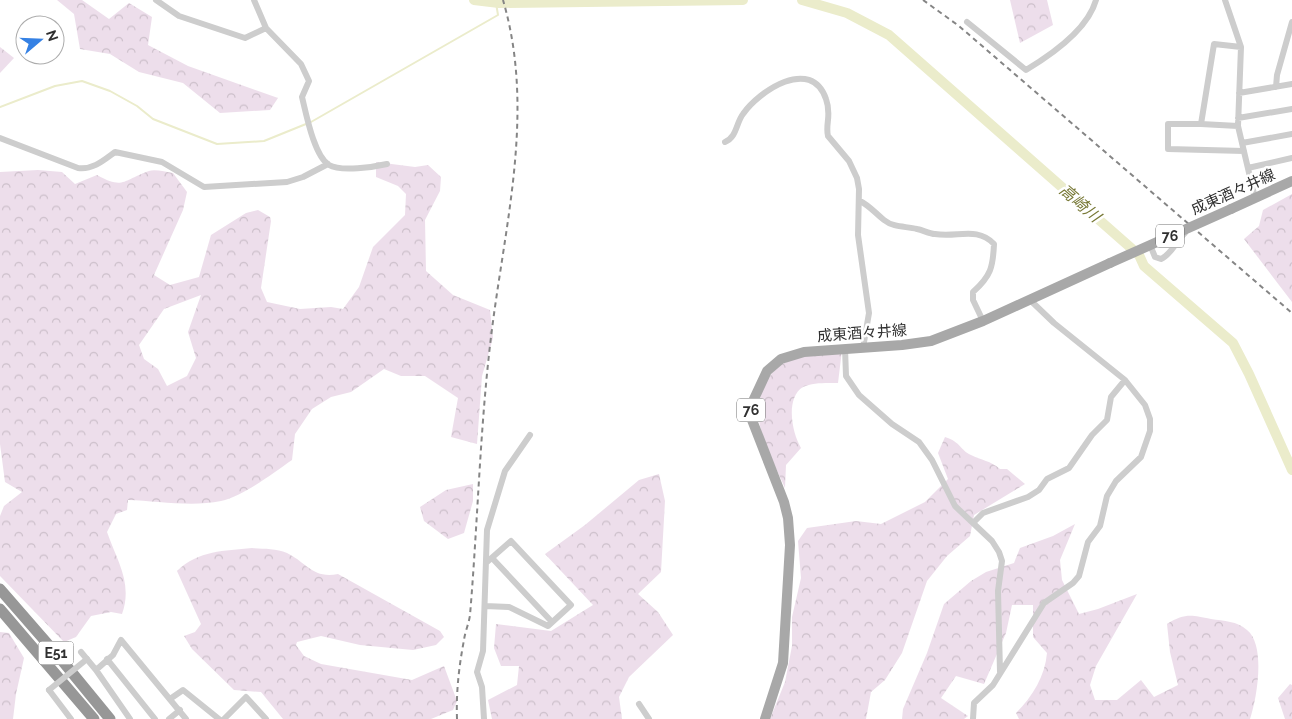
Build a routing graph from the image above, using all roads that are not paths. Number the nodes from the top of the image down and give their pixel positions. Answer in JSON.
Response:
{"nodes":[{"id":1,"x":156,"y":0,"type":"edge"},
{"id":2,"x":254,"y":0,"type":"edge"},
{"id":3,"x":1096,"y":0,"type":"edge"},
{"id":4,"x":1226,"y":1,"type":"edge"},
{"id":5,"x":967,"y":22,"type":"dead end"},
{"id":6,"x":1292,"y":22,"type":"edge"},
{"id":7,"x":266,"y":28,"type":"junction"},
{"id":8,"x":1241,"y":47,"type":"junction"},
{"id":9,"x":1292,"y":84,"type":"edge"},
{"id":10,"x":1276,"y":87,"type":"junction"},
{"id":11,"x":1238,"y":93,"type":"junction"},
{"id":12,"x":1292,"y":109,"type":"edge"},
{"id":13,"x":1238,"y":122,"type":"junction"},
{"id":14,"x":1201,"y":124,"type":"junction"},
{"id":15,"x":1292,"y":134,"type":"edge"},
{"id":16,"x":0,"y":138,"type":"edge"},
{"id":17,"x":726,"y":142,"type":"dead end"},
{"id":18,"x":1242,"y":143,"type":"junction"},
{"id":19,"x":1244,"y":151,"type":"junction"},
{"id":20,"x":1292,"y":158,"type":"edge"},
{"id":21,"x":328,"y":164,"type":"junction"},
{"id":22,"x":387,"y":164,"type":"dead end"},
{"id":23,"x":1248,"y":168,"type":"junction"},
{"id":24,"x":1292,"y":181,"type":"edge"},
{"id":25,"x":1254,"y":200,"type":"junction"},
{"id":26,"x":860,"y":201,"type":"junction"},
{"id":27,"x":1188,"y":231,"type":"dead end"},
{"id":28,"x":1150,"y":245,"type":"junction"},
{"id":29,"x":1029,"y":298,"type":"junction"},
{"id":30,"x":983,"y":321,"type":"junction"},
{"id":31,"x":845,"y":348,"type":"junction"},
{"id":32,"x":863,"y":348,"type":"junction"},
{"id":33,"x":1125,"y":380,"type":"junction"},
{"id":34,"x":530,"y":435,"type":"dead end"},
{"id":35,"x":973,"y":523,"type":"junction"},
{"id":36,"x":490,"y":560,"type":"junction"},
{"id":37,"x":0,"y":589,"type":"edge"},
{"id":38,"x":485,"y":606,"type":"junction"},
{"id":39,"x":0,"y":609,"type":"edge"},
{"id":40,"x":552,"y":622,"type":"junction"},
{"id":41,"x":81,"y":652,"type":"dead end"},
{"id":42,"x":87,"y":659,"type":"junction"},
{"id":43,"x":107,"y":659,"type":"junction"},
{"id":44,"x":96,"y":670,"type":"junction"},
{"id":45,"x":1000,"y":673,"type":"junction"},
{"id":46,"x":170,"y":699,"type":"junction"},
{"id":47,"x":639,"y":704,"type":"dead end"},
{"id":48,"x":180,"y":710,"type":"junction"},
{"id":49,"x":264,"y":718,"type":"edge"},
{"id":50,"x":71,"y":719,"type":"edge"},
{"id":51,"x":94,"y":719,"type":"edge"},
{"id":52,"x":110,"y":719,"type":"edge"},
{"id":53,"x":130,"y":719,"type":"edge"},
{"id":54,"x":155,"y":719,"type":"edge"},
{"id":55,"x":169,"y":719,"type":"edge"},
{"id":56,"x":186,"y":719,"type":"edge"},
{"id":57,"x":219,"y":719,"type":"edge"},
{"id":58,"x":224,"y":719,"type":"edge"},
{"id":59,"x":484,"y":719,"type":"edge"},
{"id":60,"x":649,"y":719,"type":"edge"},
{"id":61,"x":765,"y":719,"type":"edge"},
{"id":62,"x":973,"y":719,"type":"edge"}],
"edges":[{"from":1,"to":7,"type":"street"},
{"from":2,"to":7,"type":"street"},
{"from":3,"to":5,"type":"street"},
{"from":4,"to":8,"type":"street"},
{"from":6,"to":10,"type":"street"},
{"from":7,"to":21,"type":"street"},
{"from":8,"to":11,"type":"street"},
{"from":8,"to":14,"type":"street"},
{"from":9,"to":10,"type":"street"},
{"from":10,"to":11,"type":"street"},
{"from":11,"to":13,"type":"street"},
{"from":12,"to":13,"type":"street"},
{"from":13,"to":14,"type":"street"},
{"from":13,"to":18,"type":"street"},
{"from":14,"to":19,"type":"street"},
{"from":15,"to":18,"type":"street"},
{"from":16,"to":21,"type":"street"},
{"from":17,"to":26,"type":"street"},
{"from":18,"to":19,"type":"street"},
{"from":19,"to":23,"type":"street"},
{"from":20,"to":23,"type":"street"},
{"from":21,"to":22,"type":"street"},
{"from":23,"to":25,"type":"street"},
{"from":24,"to":25,"type":"main road","name":"成東酒々井線","number":"76"},
{"from":25,"to":28,"type":"main road","name":"成東酒々井線","number":"76","bridge":true},
{"from":26,"to":30,"type":"street"},
{"from":26,"to":32,"type":"street"},
{"from":27,"to":28,"type":"street"},
{"from":28,"to":29,"type":"main road","name":"成東酒々井線","number":"76","bridge":true},
{"from":29,"to":30,"type":"main road","name":"成東酒々井線","number":"76"},
{"from":29,"to":33,"type":"street"},
{"from":30,"to":32,"type":"main road","name":"成東酒々井線","number":"76"},
{"from":31,"to":32,"type":"main road","name":"成東酒々井線","number":"76"},
{"from":31,"to":35,"type":"street"},
{"from":31,"to":61,"type":"main road","name":"成東酒々井線","number":"76"},
{"from":33,"to":35,"type":"street"},
{"from":33,"to":45,"type":"street"},
{"from":34,"to":36,"type":"street"},
{"from":35,"to":45,"type":"street"},
{"from":36,"to":38,"type":"street"},
{"from":36,"to":40,"type":"street"},
{"from":36,"to":40,"type":"street"},
{"from":37,"to":52,"type":"highway","number":"E51"},
{"from":38,"to":40,"type":"street"},
{"from":38,"to":59,"type":"street"},
{"from":39,"to":51,"type":"highway","number":"E51"},
{"from":41,"to":42,"type":"street"},
{"from":42,"to":44,"type":"street"},
{"from":42,"to":50,"type":"street","bridge":true},
{"from":43,"to":44,"type":"street"},
{"from":43,"to":46,"type":"street"},
{"from":43,"to":54,"type":"street"},
{"from":44,"to":53,"type":"street"},
{"from":45,"to":62,"type":"street"},
{"from":46,"to":48,"type":"street"},
{"from":46,"to":57,"type":"street"},
{"from":47,"to":60,"type":"street"},
{"from":48,"to":55,"type":"street"},
{"from":48,"to":56,"type":"street"},
{"from":49,"to":58,"type":"street"}]}
